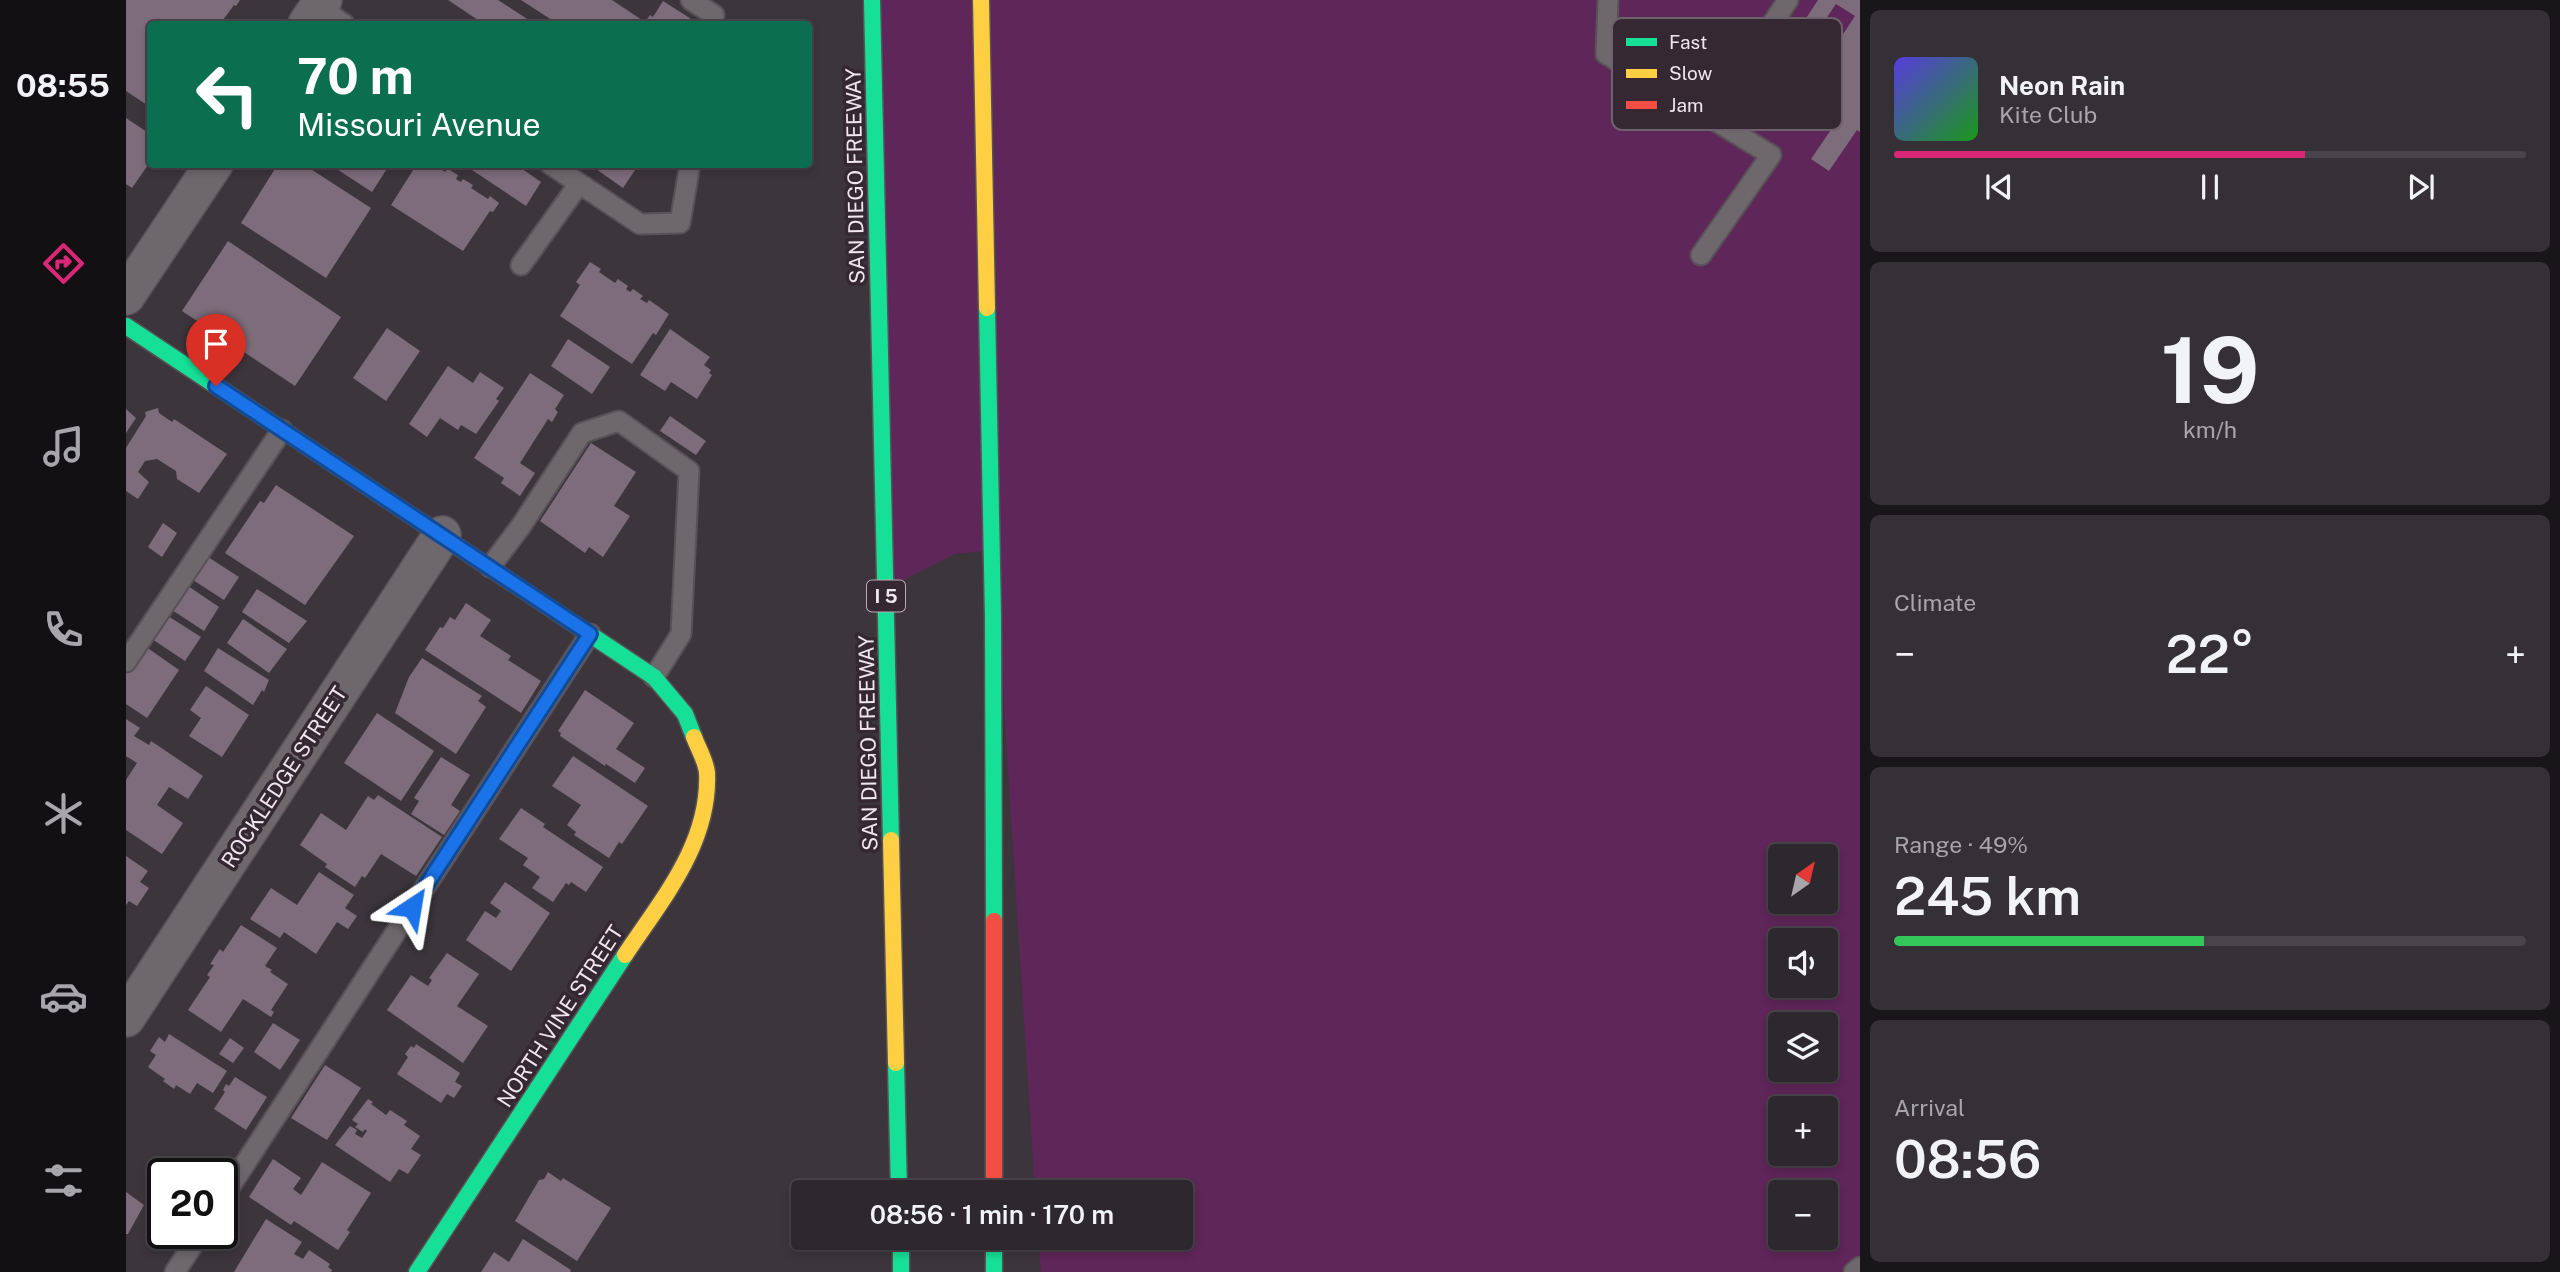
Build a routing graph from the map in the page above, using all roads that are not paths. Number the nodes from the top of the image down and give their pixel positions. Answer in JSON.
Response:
{"nodes":[{"id":1,"x":691,"y":0,"type":"edge"},
{"id":2,"x":872,"y":0,"type":"edge"},
{"id":3,"x":981,"y":0,"type":"edge"},
{"id":4,"x":1608,"y":0,"type":"edge"},
{"id":5,"x":1788,"y":0,"type":"edge"},
{"id":6,"x":713,"y":15,"type":"dead end"},
{"id":7,"x":1776,"y":18,"type":"edge"},
{"id":8,"x":1612,"y":58,"type":"edge"},
{"id":9,"x":1730,"y":130,"type":"edge"},
{"id":10,"x":211,"y":168,"type":"edge"},
{"id":11,"x":556,"y":168,"type":"edge"},
{"id":12,"x":689,"y":168,"type":"edge"},
{"id":13,"x":579,"y":184,"type":"junction"},
{"id":14,"x":1701,"y":255,"type":"dead end"},
{"id":15,"x":521,"y":265,"type":"dead end"},
{"id":16,"x":126,"y":296,"type":"edge"},
{"id":17,"x":126,"y":326,"type":"edge"},
{"id":18,"x":282,"y":430,"type":"junction"},
{"id":19,"x":442,"y":536,"type":"junction"},
{"id":20,"x":490,"y":567,"type":"junction"},
{"id":21,"x":590,"y":634,"type":"junction"},
{"id":22,"x":126,"y":663,"type":"edge"},
{"id":23,"x":654,"y":677,"type":"junction"},
{"id":24,"x":126,"y":1018,"type":"edge"},
{"id":25,"x":238,"y":1174,"type":"edge"},
{"id":26,"x":900,"y":1180,"type":"edge"},
{"id":27,"x":994,"y":1180,"type":"edge"},
{"id":28,"x":190,"y":1249,"type":"edge"},
{"id":29,"x":901,"y":1250,"type":"edge"},
{"id":30,"x":994,"y":1250,"type":"edge"},
{"id":31,"x":1860,"y":1267,"type":"edge"},
{"id":32,"x":175,"y":1272,"type":"edge"},
{"id":33,"x":417,"y":1272,"type":"edge"},
{"id":34,"x":901,"y":1272,"type":"edge"},
{"id":35,"x":994,"y":1272,"type":"edge"},
{"id":36,"x":1854,"y":1272,"type":"edge"}],
"edges":[{"from":1,"to":6,"type":"lane"},
{"from":2,"to":26,"type":"main road","name":"SAN DIEGO FREEWAY","number":"I 5"},
{"from":3,"to":27,"type":"main road"},
{"from":4,"to":8,"type":"lane"},
{"from":5,"to":7,"type":"lane"},
{"from":9,"to":14,"type":"lane"},
{"from":10,"to":16,"type":"street"},
{"from":11,"to":13,"type":"lane"},
{"from":12,"to":13,"type":"lane"},
{"from":13,"to":15,"type":"lane"},
{"from":17,"to":18,"type":"main road"},
{"from":18,"to":19,"type":"main road"},
{"from":18,"to":22,"type":"lane"},
{"from":19,"to":20,"type":"main road"},
{"from":19,"to":24,"type":"street","name":"ROCKLEDGE STREET"},
{"from":20,"to":21,"type":"main road"},
{"from":20,"to":23,"type":"lane"},
{"from":21,"to":23,"type":"main road"},
{"from":21,"to":25,"type":"lane"},
{"from":23,"to":33,"type":"main road","name":"NORTH VINE STREET"},
{"from":28,"to":32,"type":"lane"},
{"from":29,"to":34,"type":"main road"},
{"from":30,"to":35,"type":"main road"},
{"from":31,"to":36,"type":"lane"}]}
